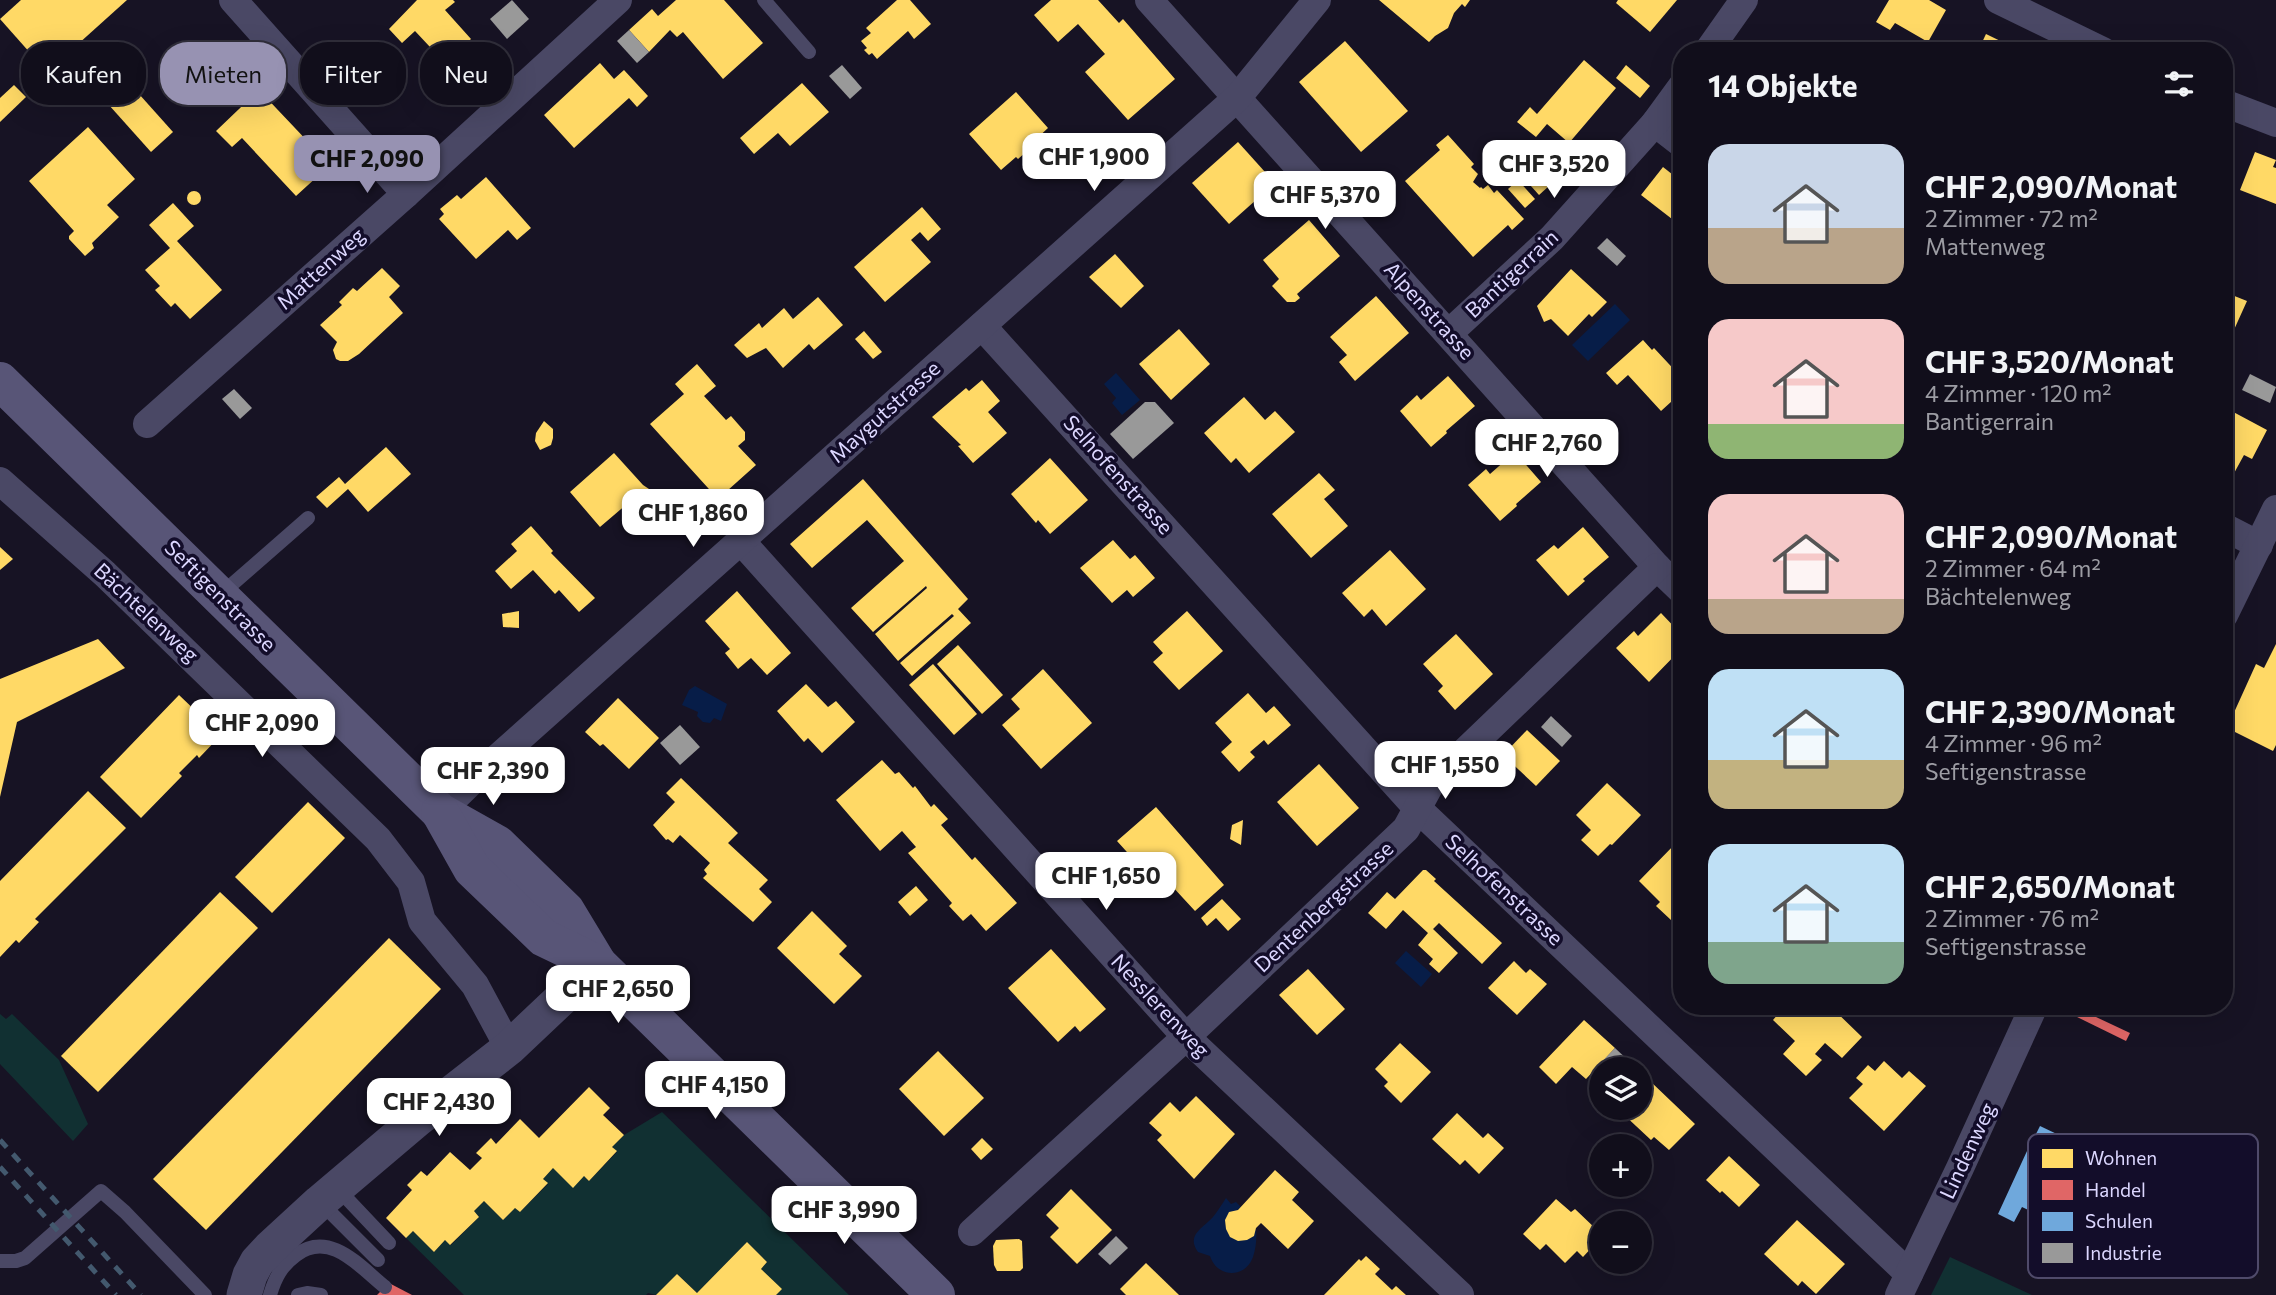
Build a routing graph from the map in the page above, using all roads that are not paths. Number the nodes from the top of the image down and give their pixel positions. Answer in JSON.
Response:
{"nodes":[{"id":1,"x":233,"y":0,"type":"edge"},
{"id":2,"x":618,"y":0,"type":"edge"},
{"id":3,"x":764,"y":0,"type":"edge"},
{"id":4,"x":1149,"y":0,"type":"edge"},
{"id":5,"x":1317,"y":0,"type":"edge"},
{"id":6,"x":1744,"y":0,"type":"edge"},
{"id":7,"x":1998,"y":0,"type":"edge"},
{"id":8,"x":1714,"y":42,"type":"edge"},
{"id":9,"x":2084,"y":42,"type":"edge"},
{"id":10,"x":809,"y":52,"type":"dead end"},
{"id":11,"x":1238,"y":97,"type":"junction"},
{"id":12,"x":1673,"y":98,"type":"edge"},
{"id":13,"x":2233,"y":106,"type":"edge"},
{"id":14,"x":1655,"y":123,"type":"junction"},
{"id":15,"x":2276,"y":123,"type":"edge"},
{"id":16,"x":1673,"y":137,"type":"edge"},
{"id":17,"x":406,"y":194,"type":"junction"},
{"id":18,"x":982,"y":326,"type":"junction"},
{"id":19,"x":1449,"y":333,"type":"junction"},
{"id":20,"x":0,"y":381,"type":"edge"},
{"id":21,"x":147,"y":424,"type":"dead end"},
{"id":22,"x":0,"y":481,"type":"edge"},
{"id":23,"x":2276,"y":509,"type":"edge"},
{"id":24,"x":308,"y":518,"type":"dead end"},
{"id":25,"x":2233,"y":532,"type":"edge"},
{"id":26,"x":740,"y":540,"type":"junction"},
{"id":27,"x":2259,"y":545,"type":"junction"},
{"id":28,"x":1657,"y":567,"type":"junction"},
{"id":29,"x":1673,"y":582,"type":"edge"},
{"id":30,"x":220,"y":594,"type":"junction"},
{"id":31,"x":2233,"y":597,"type":"edge"},
{"id":32,"x":1418,"y":809,"type":"junction"},
{"id":33,"x":440,"y":811,"type":"junction"},
{"id":34,"x":598,"y":964,"type":"junction"},
{"id":35,"x":2030,"y":1015,"type":"edge"},
{"id":36,"x":1186,"y":1037,"type":"junction"},
{"id":37,"x":509,"y":1048,"type":"junction"},
{"id":38,"x":328,"y":1195,"type":"junction"},
{"id":39,"x":972,"y":1232,"type":"dead end"},
{"id":40,"x":388,"y":1243,"type":"dead end"},
{"id":41,"x":378,"y":1260,"type":"dead end"},
{"id":42,"x":0,"y":1261,"type":"edge"},
{"id":43,"x":1904,"y":1285,"type":"edge"},
{"id":44,"x":385,"y":1287,"type":"dead end"},
{"id":45,"x":205,"y":1295,"type":"edge"},
{"id":46,"x":244,"y":1295,"type":"edge"},
{"id":47,"x":270,"y":1295,"type":"edge"},
{"id":48,"x":298,"y":1295,"type":"edge"},
{"id":49,"x":321,"y":1295,"type":"edge"},
{"id":50,"x":936,"y":1295,"type":"edge"},
{"id":51,"x":1460,"y":1295,"type":"edge"}],
"edges":[{"from":1,"to":17,"type":"street"},
{"from":2,"to":17,"type":"street","name":"Mattenweg"},
{"from":3,"to":10,"type":"lane"},
{"from":4,"to":11,"type":"street","name":"Alpenstrasse"},
{"from":5,"to":11,"type":"street","name":"Maygutstrasse"},
{"from":6,"to":8,"type":"street"},
{"from":7,"to":9,"type":"street"},
{"from":11,"to":18,"type":"street","name":"Maygutstrasse"},
{"from":11,"to":19,"type":"street","name":"Alpenstrasse"},
{"from":12,"to":14,"type":"street","name":"Bantigerrain"},
{"from":13,"to":15,"type":"street"},
{"from":14,"to":16,"type":"street"},
{"from":14,"to":19,"type":"street","name":"Bantigerrain"},
{"from":17,"to":21,"type":"street","name":"Mattenweg"},
{"from":18,"to":26,"type":"street","name":"Maygutstrasse"},
{"from":18,"to":32,"type":"street","name":"Selhofenstrasse"},
{"from":19,"to":28,"type":"street","name":"Alpenstrasse"},
{"from":20,"to":30,"type":"main road","name":"Seftigenstrasse"},
{"from":22,"to":37,"type":"street","name":"Bächtelenweg"},
{"from":23,"to":27,"type":"street"},
{"from":24,"to":30,"type":"lane"},
{"from":25,"to":27,"type":"street"},
{"from":26,"to":33,"type":"street","name":"Maygutstrasse"},
{"from":26,"to":36,"type":"street","name":"Nesslerenweg"},
{"from":27,"to":31,"type":"street"},
{"from":28,"to":29,"type":"street","name":"Alpenstrasse"},
{"from":28,"to":32,"type":"street","name":"Dentenbergstrasse"},
{"from":30,"to":33,"type":"main road","name":"Seftigenstrasse"},
{"from":32,"to":36,"type":"street","name":"Dentenbergstrasse"},
{"from":32,"to":43,"type":"street","name":"Selhofenstrasse"},
{"from":33,"to":34,"type":"main road","name":"Seftigenstrasse"},
{"from":34,"to":37,"type":"street"},
{"from":34,"to":50,"type":"main road","name":"Seftigenstrasse"},
{"from":35,"to":43,"type":"street","name":"Lindenweg"},
{"from":36,"to":39,"type":"street","name":"Dentenbergstrasse"},
{"from":36,"to":51,"type":"street","name":"Nesslerenweg"},
{"from":37,"to":38,"type":"street"},
{"from":38,"to":40,"type":"lane"},
{"from":38,"to":41,"type":"lane"},
{"from":38,"to":46,"type":"street"},
{"from":42,"to":45,"type":"lane"},
{"from":44,"to":47,"type":"lane"},
{"from":48,"to":49,"type":"lane"}]}
